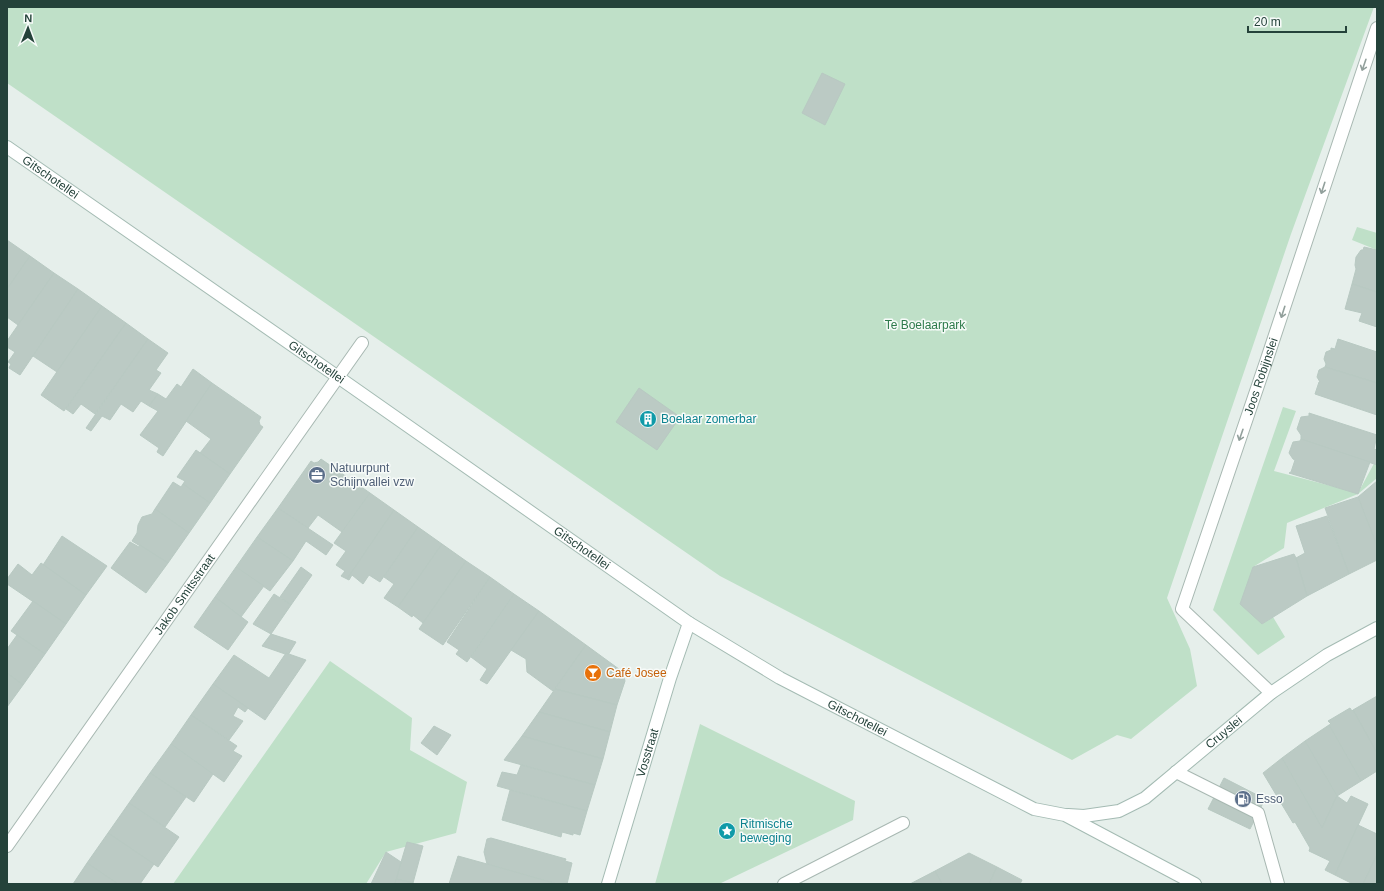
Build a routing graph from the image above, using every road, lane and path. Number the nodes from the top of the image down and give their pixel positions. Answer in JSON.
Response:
{"nodes":[{"id":1,"x":1377,"y":28,"type":"edge"},
{"id":2,"x":7,"y":148,"type":"edge"},
{"id":3,"x":362,"y":343,"type":"dead end"},
{"id":4,"x":338,"y":377,"type":"junction"},
{"id":5,"x":689,"y":623,"type":"junction"},
{"id":6,"x":1377,"y":628,"type":"edge"},
{"id":7,"x":1271,"y":693,"type":"junction"},
{"id":8,"x":1176,"y":772,"type":"junction"},
{"id":9,"x":1065,"y":815,"type":"junction"},
{"id":10,"x":903,"y":823,"type":"dead end"},
{"id":11,"x":7,"y":846,"type":"edge"},
{"id":12,"x":608,"y":884,"type":"edge"},
{"id":13,"x":784,"y":884,"type":"edge"},
{"id":14,"x":1195,"y":884,"type":"edge"},
{"id":15,"x":1278,"y":884,"type":"edge"}],
"edges":[{"from":1,"to":7,"type":"street","name":"Joos Robijnslei","one_way":true},
{"from":2,"to":4,"type":"street","name":"Gitschotellei"},
{"from":3,"to":4,"type":"street","name":"Jakob Smitsstraat"},
{"from":4,"to":5,"type":"street","name":"Gitschotellei"},
{"from":4,"to":11,"type":"street","name":"Jakob Smitsstraat"},
{"from":5,"to":9,"type":"street","name":"Gitschotellei"},
{"from":5,"to":12,"type":"street","name":"Vosstraat"},
{"from":6,"to":7,"type":"street","name":"Cruyslei"},
{"from":7,"to":8,"type":"street","name":"Cruyslei"},
{"from":8,"to":9,"type":"street","name":"Cruyslei"},
{"from":8,"to":15,"type":"street"},
{"from":9,"to":14,"type":"street","name":"Gitschotellei"},
{"from":10,"to":13,"type":"street"}]}
